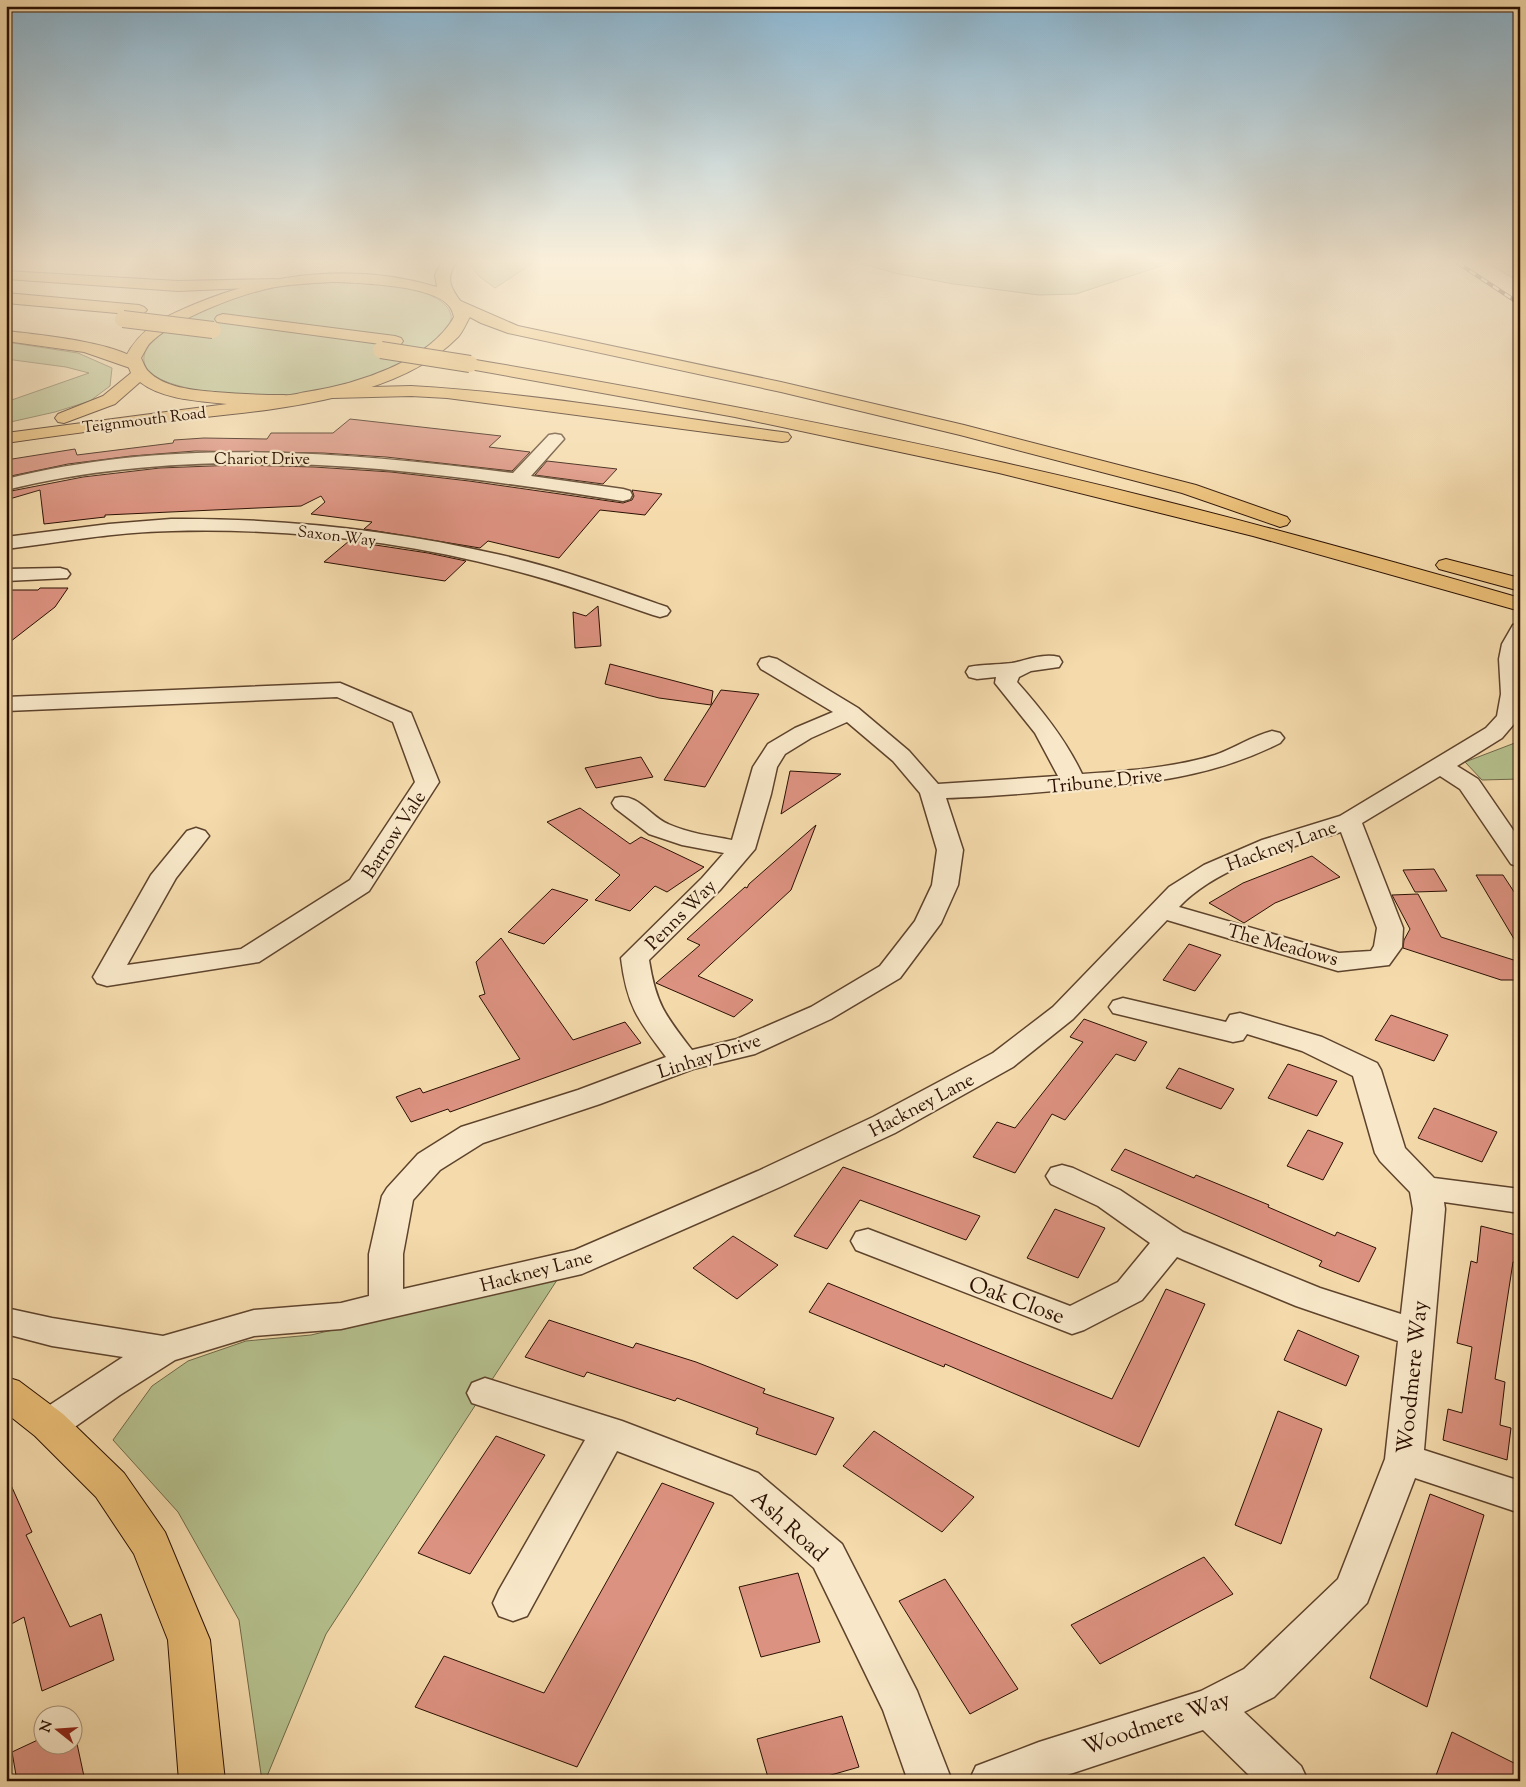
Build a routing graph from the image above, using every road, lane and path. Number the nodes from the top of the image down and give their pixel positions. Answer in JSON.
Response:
{"nodes":[{"id":1,"x":86,"y":346,"type":"edge"},
{"id":2,"x":139,"y":346,"type":"edge"},
{"id":3,"x":358,"y":346,"type":"edge"},
{"id":4,"x":419,"y":346,"type":"edge"},
{"id":5,"x":435,"y":346,"type":"edge"},
{"id":6,"x":591,"y":346,"type":"edge"},
{"id":7,"x":476,"y":359,"type":"junction"},
{"id":8,"x":136,"y":369,"type":"junction"},
{"id":9,"x":333,"y":393,"type":"junction"},
{"id":10,"x":281,"y":400,"type":"junction"},
{"id":11,"x":6,"y":431,"type":"edge"},
{"id":12,"x":6,"y":438,"type":"edge"},
{"id":13,"x":555,"y":440,"type":"dead end"},
{"id":14,"x":519,"y":478,"type":"junction"},
{"id":15,"x":6,"y":484,"type":"edge"},
{"id":16,"x":623,"y":495,"type":"dead end"},
{"id":17,"x":1182,"y":511,"type":"junction"},
{"id":18,"x":1280,"y":520,"type":"junction"},
{"id":19,"x":6,"y":543,"type":"edge"},
{"id":20,"x":60,"y":574,"type":"dead end"},
{"id":21,"x":6,"y":575,"type":"edge"},
{"id":22,"x":1520,"y":585,"type":"edge"},
{"id":23,"x":1520,"y":606,"type":"edge"},
{"id":24,"x":660,"y":611,"type":"dead end"},
{"id":25,"x":1520,"y":629,"type":"edge"},
{"id":26,"x":1051,"y":662,"type":"dead end"},
{"id":27,"x":769,"y":664,"type":"dead end"},
{"id":28,"x":1016,"y":669,"type":"junction"},
{"id":29,"x":977,"y":672,"type":"dead end"},
{"id":30,"x":6,"y":704,"type":"edge"},
{"id":31,"x":850,"y":713,"type":"junction"},
{"id":32,"x":1272,"y":738,"type":"dead end"},
{"id":33,"x":1441,"y":766,"type":"junction"},
{"id":34,"x":1073,"y":782,"type":"junction"},
{"id":35,"x":932,"y":792,"type":"junction"},
{"id":36,"x":624,"y":803,"type":"dead end"},
{"id":37,"x":1350,"y":821,"type":"junction"},
{"id":38,"x":196,"y":836,"type":"dead end"},
{"id":39,"x":742,"y":849,"type":"junction"},
{"id":40,"x":1520,"y":859,"type":"edge"},
{"id":41,"x":1160,"y":910,"type":"junction"},
{"id":42,"x":1123,"y":1007,"type":"dead end"},
{"id":43,"x":685,"y":1061,"type":"junction"},
{"id":44,"x":1062,"y":1176,"type":"dead end"},
{"id":45,"x":1426,"y":1188,"type":"junction"},
{"id":46,"x":1520,"y":1201,"type":"edge"},
{"id":47,"x":1171,"y":1241,"type":"junction"},
{"id":48,"x":868,"y":1242,"type":"dead end"},
{"id":49,"x":386,"y":1306,"type":"junction"},
{"id":50,"x":6,"y":1321,"type":"edge"},
{"id":51,"x":1417,"y":1333,"type":"junction"},
{"id":52,"x":163,"y":1350,"type":"junction"},
{"id":53,"x":6,"y":1392,"type":"edge"},
{"id":54,"x":486,"y":1393,"type":"dead end"},
{"id":55,"x":49,"y":1425,"type":"junction"},
{"id":56,"x":609,"y":1432,"type":"junction"},
{"id":57,"x":1404,"y":1458,"type":"junction"},
{"id":58,"x":1520,"y":1497,"type":"edge"},
{"id":59,"x":513,"y":1603,"type":"dead end"},
{"id":60,"x":1210,"y":1708,"type":"junction"},
{"id":61,"x":202,"y":1781,"type":"edge"},
{"id":62,"x":930,"y":1781,"type":"edge"},
{"id":63,"x":991,"y":1781,"type":"edge"},
{"id":64,"x":1286,"y":1781,"type":"edge"}],
"edges":[{"from":1,"to":8,"type":"main road"},
{"from":2,"to":8,"type":"main road"},
{"from":3,"to":7,"type":"main road","bridge":true},
{"from":4,"to":7,"type":"main road"},
{"from":5,"to":9,"type":"main road"},
{"from":6,"to":18,"type":"main road"},
{"from":7,"to":17,"type":"main road"},
{"from":7,"to":18,"type":"main road"},
{"from":8,"to":10,"type":"main road"},
{"from":8,"to":11,"type":"main road","name":"Teignmouth Road"},
{"from":9,"to":10,"type":"main road"},
{"from":9,"to":17,"type":"main road"},
{"from":10,"to":12,"type":"main road","name":"Teignmouth Road"},
{"from":13,"to":14,"type":"street"},
{"from":14,"to":15,"type":"street","name":"Chariot Drive"},
{"from":14,"to":16,"type":"street","name":"Chariot Drive"},
{"from":17,"to":23,"type":"main road"},
{"from":18,"to":22,"type":"main road"},
{"from":19,"to":24,"type":"street","name":"Saxon Way"},
{"from":20,"to":21,"type":"street"},
{"from":25,"to":33,"type":"street","name":"Hackney Lane"},
{"from":26,"to":28,"type":"street"},
{"from":27,"to":31,"type":"street","name":"Linhay Drive"},
{"from":28,"to":29,"type":"street"},
{"from":28,"to":34,"type":"street"},
{"from":30,"to":38,"type":"street","name":"Barrow Vale"},
{"from":31,"to":35,"type":"street","name":"Linhay Drive"},
{"from":31,"to":39,"type":"street","name":"Penns Way"},
{"from":32,"to":34,"type":"street","name":"Tribune Drive"},
{"from":33,"to":37,"type":"street","name":"Hackney Lane"},
{"from":33,"to":40,"type":"street"},
{"from":34,"to":35,"type":"street","name":"Tribune Drive"},
{"from":35,"to":43,"type":"street","name":"Linhay Drive"},
{"from":36,"to":39,"type":"street"},
{"from":37,"to":41,"type":"street","name":"Hackney Lane"},
{"from":37,"to":41,"type":"street","name":"The Meadows"},
{"from":39,"to":43,"type":"street","name":"Penns Way"},
{"from":41,"to":49,"type":"street","name":"Hackney Lane"},
{"from":42,"to":45,"type":"street"},
{"from":43,"to":49,"type":"street","name":"Linhay Drive"},
{"from":44,"to":47,"type":"street"},
{"from":45,"to":46,"type":"street"},
{"from":45,"to":51,"type":"street","name":"Woodmere Way"},
{"from":47,"to":48,"type":"street","name":"Oak Close"},
{"from":47,"to":51,"type":"street"},
{"from":49,"to":52,"type":"street","name":"Hackney Lane"},
{"from":50,"to":52,"type":"street","name":"Hackney Lane"},
{"from":51,"to":57,"type":"street","name":"Woodmere Way"},
{"from":52,"to":55,"type":"street","name":"Hackney Lane"},
{"from":53,"to":55,"type":"main road"},
{"from":54,"to":56,"type":"street","name":"Ash Road"},
{"from":55,"to":61,"type":"main road"},
{"from":56,"to":59,"type":"street"},
{"from":56,"to":62,"type":"street","name":"Ash Road"},
{"from":57,"to":58,"type":"street"},
{"from":57,"to":60,"type":"street","name":"Woodmere Way"},
{"from":60,"to":63,"type":"street","name":"Woodmere Way"},
{"from":60,"to":64,"type":"street"}]}
